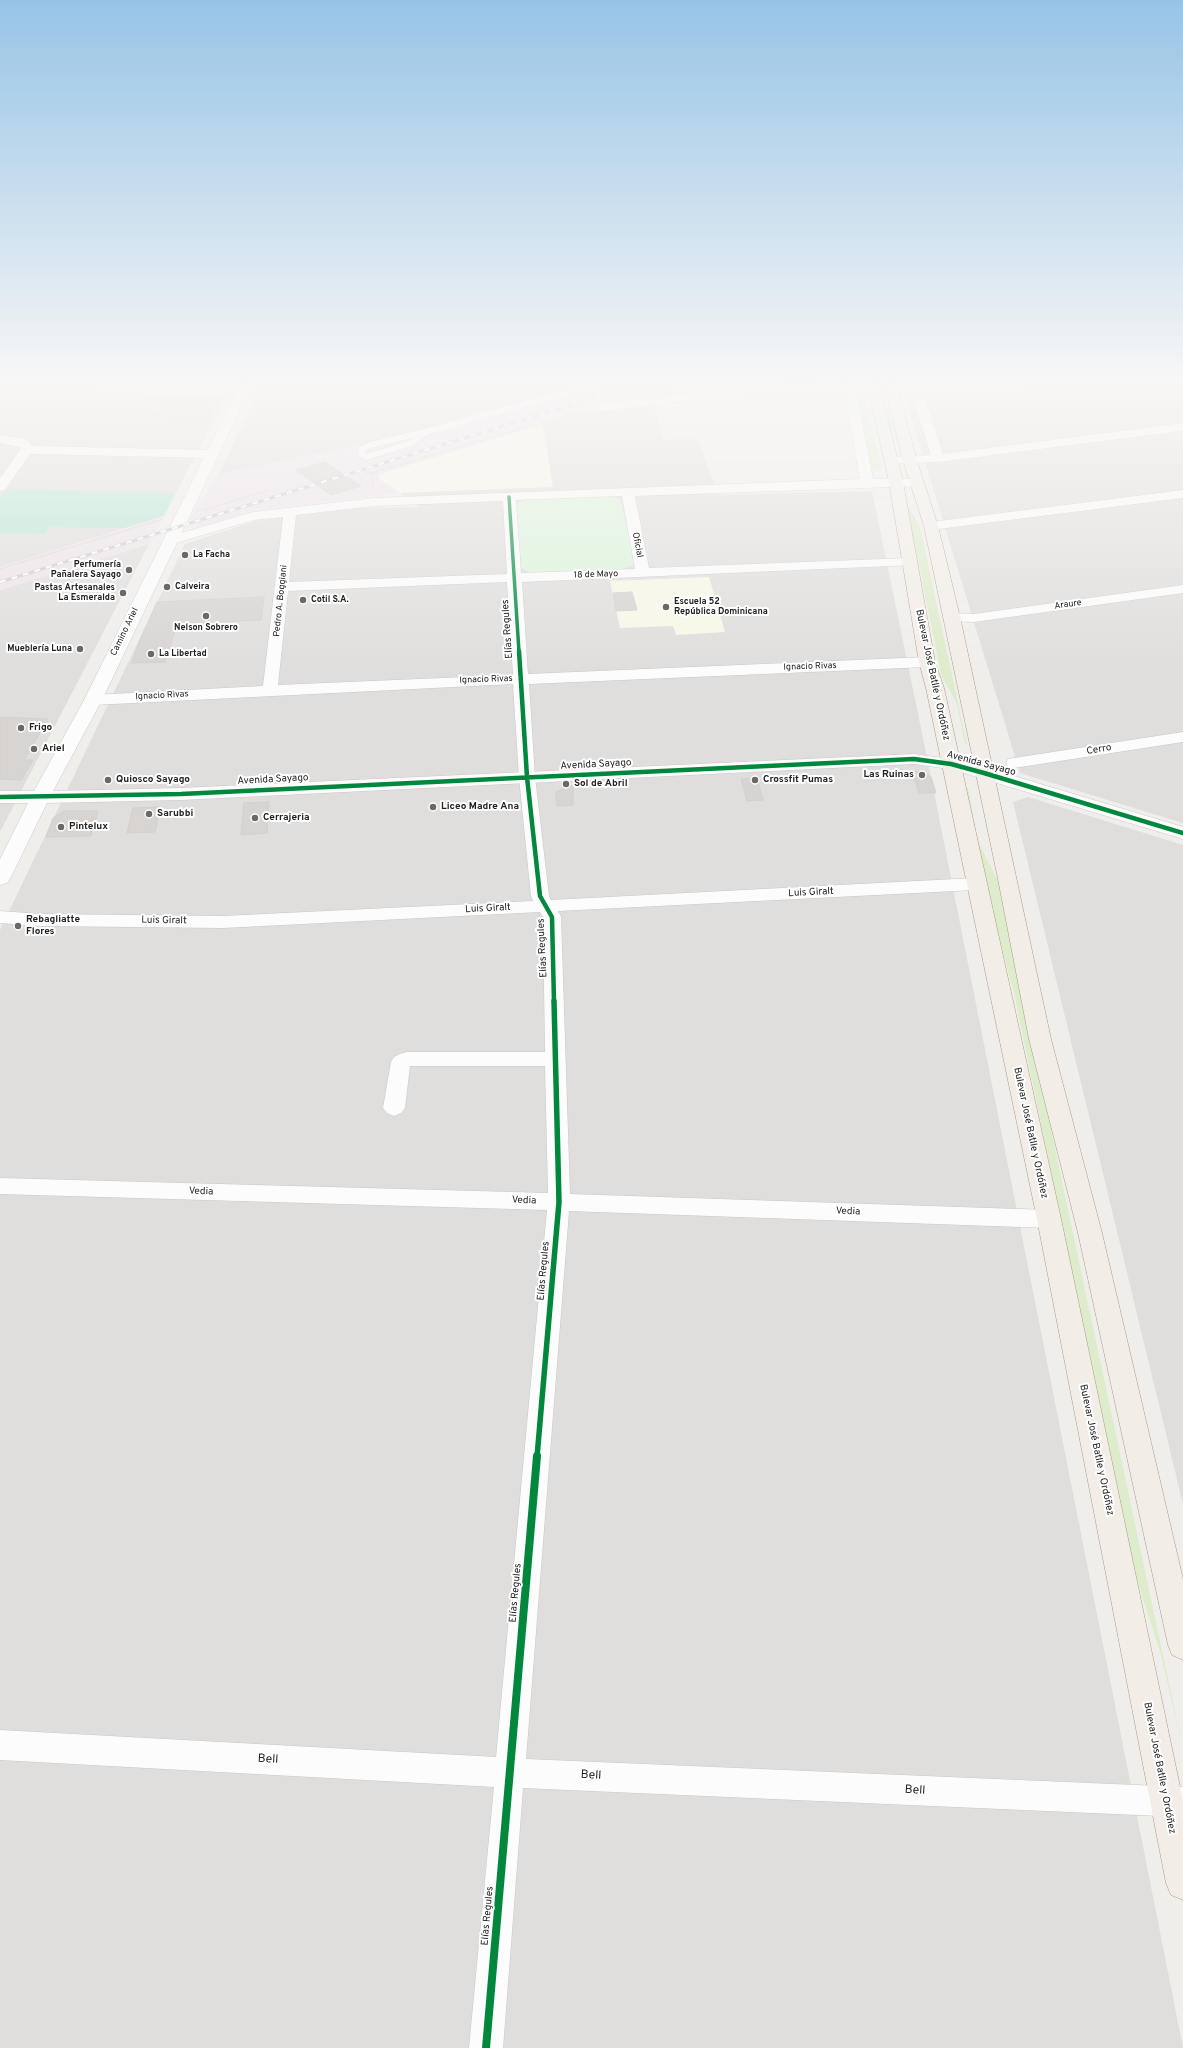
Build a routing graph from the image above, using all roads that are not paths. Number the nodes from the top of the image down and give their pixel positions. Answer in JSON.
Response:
{"nodes":[{"id":1,"x":6,"y":479,"type":"edge"},
{"id":2,"x":199,"y":479,"type":"edge"},
{"id":3,"x":866,"y":479,"type":"edge"},
{"id":4,"x":895,"y":479,"type":"edge"},
{"id":5,"x":915,"y":479,"type":"edge"},
{"id":6,"x":896,"y":482,"type":"junction"},
{"id":7,"x":867,"y":483,"type":"junction"},
{"id":8,"x":916,"y":483,"type":"junction"},
{"id":9,"x":0,"y":487,"type":"edge"},
{"id":10,"x":628,"y":493,"type":"junction"},
{"id":11,"x":1183,"y":494,"type":"edge"},
{"id":12,"x":509,"y":497,"type":"junction"},
{"id":13,"x":290,"y":512,"type":"junction"},
{"id":14,"x":930,"y":526,"type":"junction"},
{"id":15,"x":169,"y":541,"type":"junction"},
{"id":16,"x":910,"y":562,"type":"junction"},
{"id":17,"x":643,"y":573,"type":"junction"},
{"id":18,"x":514,"y":578,"type":"junction"},
{"id":19,"x":283,"y":587,"type":"junction"},
{"id":20,"x":1183,"y":589,"type":"edge"},
{"id":21,"x":952,"y":617,"type":"junction"},
{"id":22,"x":927,"y":662,"type":"junction"},
{"id":23,"x":521,"y":679,"type":"junction"},
{"id":24,"x":270,"y":690,"type":"junction"},
{"id":25,"x":93,"y":700,"type":"junction"},
{"id":26,"x":1183,"y":736,"type":"edge"},
{"id":27,"x":1014,"y":763,"type":"dead end"},
{"id":28,"x":951,"y":764,"type":"junction"},
{"id":29,"x":984,"y":773,"type":"junction"},
{"id":30,"x":527,"y":777,"type":"junction"},
{"id":31,"x":0,"y":797,"type":"edge"},
{"id":32,"x":40,"y":798,"type":"junction"},
{"id":33,"x":1183,"y":834,"type":"edge"},
{"id":34,"x":0,"y":879,"type":"edge"},
{"id":35,"x":975,"y":884,"type":"junction"},
{"id":36,"x":546,"y":906,"type":"junction"},
{"id":37,"x":0,"y":917,"type":"edge"},
{"id":38,"x":555,"y":1059,"type":"junction"},
{"id":39,"x":394,"y":1108,"type":"dead end"},
{"id":40,"x":0,"y":1186,"type":"edge"},
{"id":41,"x":559,"y":1202,"type":"junction"},
{"id":42,"x":1049,"y":1219,"type":"junction"},
{"id":43,"x":1183,"y":1645,"type":"edge"},
{"id":44,"x":0,"y":1745,"type":"edge"},
{"id":45,"x":510,"y":1773,"type":"junction"},
{"id":46,"x":1174,"y":1802,"type":"edge"},
{"id":47,"x":1183,"y":1883,"type":"edge"},
{"id":48,"x":486,"y":2048,"type":"edge"}],
"edges":[{"from":1,"to":9,"type":"street"},
{"from":2,"to":15,"type":"street","name":"Camino Ariel"},
{"from":3,"to":7,"type":"street"},
{"from":4,"to":6,"type":"main road","name":"Bulevar José Batlle y Ordóñez"},
{"from":5,"to":8,"type":"main road"},
{"from":6,"to":7,"type":"street"},
{"from":6,"to":8,"type":"street"},
{"from":6,"to":16,"type":"main road","name":"Bulevar José Batlle y Ordóñez"},
{"from":7,"to":10,"type":"street"},
{"from":8,"to":14,"type":"main road"},
{"from":10,"to":12,"type":"street"},
{"from":10,"to":17,"type":"street","name":"Oficial"},
{"from":11,"to":14,"type":"street"},
{"from":12,"to":13,"type":"street"},
{"from":12,"to":18,"type":"street","name":"Elías Regules"},
{"from":13,"to":15,"type":"street"},
{"from":13,"to":19,"type":"street","name":"Pedro A. Boggiani"},
{"from":14,"to":21,"type":"main road"},
{"from":15,"to":25,"type":"street","name":"Camino Ariel"},
{"from":16,"to":17,"type":"street","name":"18 de Mayo"},
{"from":16,"to":22,"type":"main road","name":"Bulevar José Batlle y Ordóñez"},
{"from":17,"to":18,"type":"street","name":"18 de Mayo"},
{"from":18,"to":19,"type":"street","name":"18 de Mayo"},
{"from":18,"to":23,"type":"street","name":"Elías Regules"},
{"from":19,"to":24,"type":"street","name":"Pedro A. Boggiani"},
{"from":20,"to":21,"type":"street","name":"Araure"},
{"from":21,"to":29,"type":"main road"},
{"from":22,"to":23,"type":"street","name":"Ignacio Rivas"},
{"from":22,"to":28,"type":"main road","name":"Bulevar José Batlle y Ordóñez"},
{"from":23,"to":24,"type":"street","name":"Ignacio Rivas"},
{"from":23,"to":30,"type":"street","name":"Elías Regules"},
{"from":24,"to":25,"type":"street","name":"Ignacio Rivas"},
{"from":25,"to":32,"type":"street","name":"Camino Ariel"},
{"from":26,"to":27,"type":"street","name":"Cerro"},
{"from":28,"to":29,"type":"street","name":"Avenida Sayago"},
{"from":28,"to":30,"type":"street","name":"Avenida Sayago"},
{"from":28,"to":35,"type":"main road","name":"Bulevar José Batlle y Ordóñez"},
{"from":29,"to":33,"type":"street","name":"Avenida Sayago"},
{"from":29,"to":43,"type":"main road"},
{"from":30,"to":32,"type":"street","name":"Avenida Sayago"},
{"from":30,"to":36,"type":"street","name":"Elías Regules"},
{"from":31,"to":32,"type":"street","name":"Avenida Sayago"},
{"from":32,"to":34,"type":"street","name":"Camino Ariel"},
{"from":35,"to":36,"type":"street","name":"Luis Giralt"},
{"from":35,"to":42,"type":"main road","name":"Bulevar José Batlle y Ordóñez"},
{"from":36,"to":37,"type":"street","name":"Luis Giralt"},
{"from":36,"to":38,"type":"street","name":"Elías Regules"},
{"from":38,"to":39,"type":"street"},
{"from":38,"to":41,"type":"street","name":"Elías Regules"},
{"from":40,"to":41,"type":"street","name":"Vedia"},
{"from":41,"to":42,"type":"street","name":"Vedia"},
{"from":41,"to":45,"type":"street","name":"Elías Regules"},
{"from":42,"to":46,"type":"main road","name":"Bulevar José Batlle y Ordóñez"},
{"from":44,"to":45,"type":"street","name":"Bell"},
{"from":45,"to":46,"type":"street","name":"Bell"},
{"from":45,"to":48,"type":"street","name":"Elías Regules"},
{"from":46,"to":47,"type":"main road","name":"Bulevar José Batlle y Ordóñez"}]}
